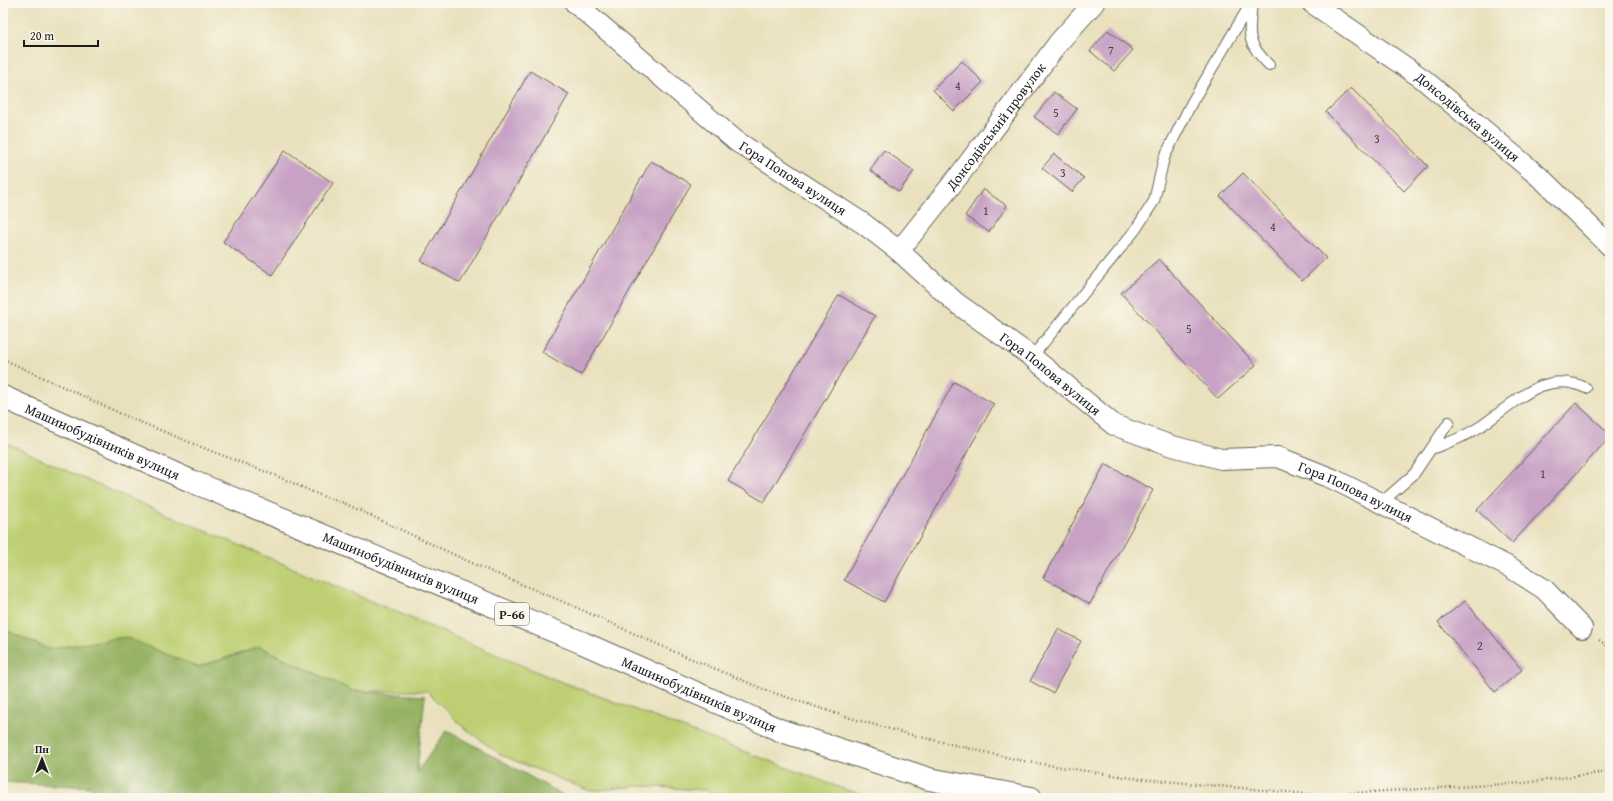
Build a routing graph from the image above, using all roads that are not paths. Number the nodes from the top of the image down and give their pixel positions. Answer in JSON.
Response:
{"nodes":[{"id":1,"x":575,"y":3,"type":"edge"},
{"id":2,"x":1094,"y":3,"type":"edge"},
{"id":3,"x":1251,"y":3,"type":"edge"},
{"id":4,"x":1312,"y":3,"type":"edge"},
{"id":5,"x":1269,"y":65,"type":"dead end"},
{"id":6,"x":1610,"y":246,"type":"edge"},
{"id":7,"x":899,"y":250,"type":"junction"},
{"id":8,"x":1032,"y":357,"type":"junction"},
{"id":9,"x":1586,"y":388,"type":"dead end"},
{"id":10,"x":3,"y":397,"type":"edge"},
{"id":11,"x":1449,"y":422,"type":"dead end"},
{"id":12,"x":1431,"y":449,"type":"junction"},
{"id":13,"x":1381,"y":503,"type":"junction"},
{"id":14,"x":1582,"y":628,"type":"dead end"},
{"id":15,"x":1031,"y":798,"type":"edge"}],
"edges":[{"from":1,"to":7,"type":"street","name":"Гора Попова вулиця"},
{"from":2,"to":7,"type":"street","name":"Донсодівський провулок"},
{"from":3,"to":5,"type":"lane"},
{"from":3,"to":8,"type":"lane"},
{"from":4,"to":6,"type":"street","name":"Донсодівська вулиця"},
{"from":7,"to":8,"type":"street","name":"Гора Попова вулиця"},
{"from":8,"to":13,"type":"street","name":"Гора Попова вулиця"},
{"from":9,"to":12,"type":"lane"},
{"from":10,"to":15,"type":"main road","name":"Машинобудівників вулиця","number":"Р-66"},
{"from":11,"to":12,"type":"lane"},
{"from":12,"to":13,"type":"lane"},
{"from":13,"to":14,"type":"street","name":"Гора Попова вулиця"}]}
